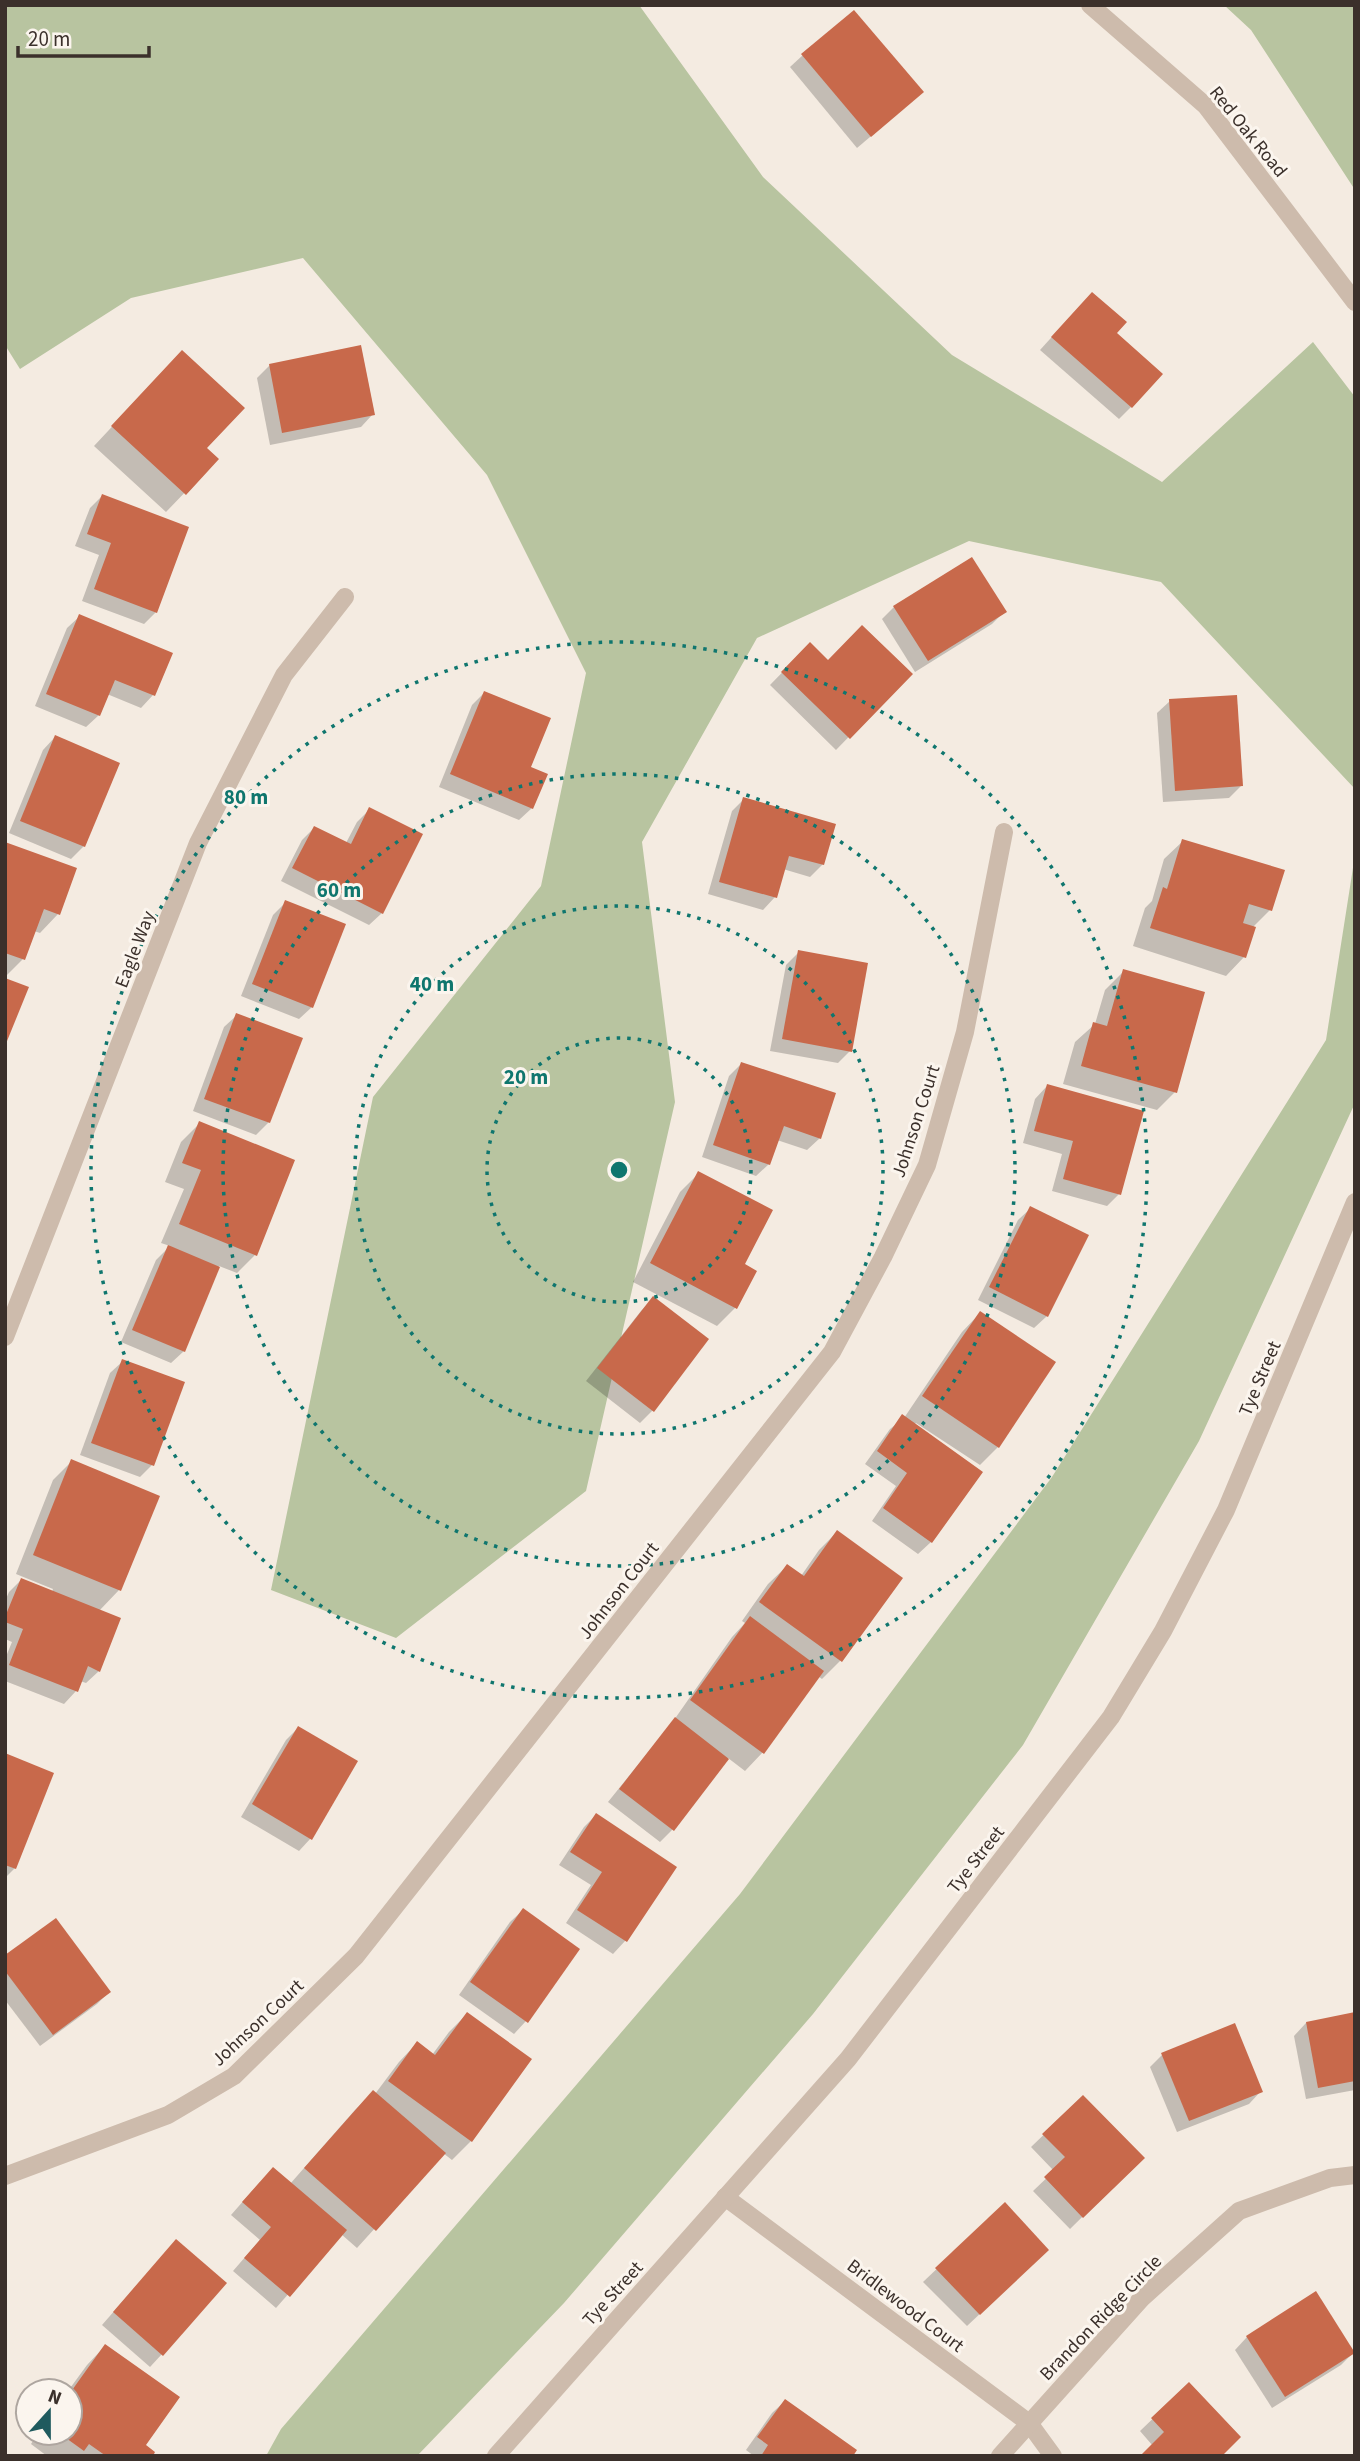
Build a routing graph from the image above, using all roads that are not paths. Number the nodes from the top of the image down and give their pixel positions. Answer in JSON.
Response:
{"nodes":[{"id":1,"x":1090,"y":5,"type":"edge"},
{"id":2,"x":1355,"y":302,"type":"edge"},
{"id":3,"x":345,"y":597,"type":"dead end"},
{"id":4,"x":1004,"y":832,"type":"dead end"},
{"id":5,"x":1355,"y":1202,"type":"edge"},
{"id":6,"x":5,"y":1337,"type":"edge"},
{"id":7,"x":1355,"y":2175,"type":"edge"},
{"id":8,"x":5,"y":2176,"type":"edge"},
{"id":9,"x":725,"y":2197,"type":"junction"},
{"id":10,"x":1029,"y":2423,"type":"junction"},
{"id":11,"x":496,"y":2456,"type":"edge"},
{"id":12,"x":1000,"y":2456,"type":"edge"},
{"id":13,"x":1053,"y":2456,"type":"edge"}],
"edges":[{"from":1,"to":2,"type":"street","name":"Red Oak Road"},
{"from":3,"to":6,"type":"street","name":"Eagle Way"},
{"from":4,"to":8,"type":"street","name":"Johnson Court"},
{"from":5,"to":9,"type":"street","name":"Tye Street"},
{"from":7,"to":10,"type":"street","name":"Brandon Ridge Circle"},
{"from":9,"to":10,"type":"street","name":"Bridlewood Court"},
{"from":9,"to":11,"type":"street","name":"Tye Street"},
{"from":10,"to":12,"type":"street","name":"Brandon Ridge Circle"},
{"from":10,"to":13,"type":"street","name":"Bridlewood Court"}]}
